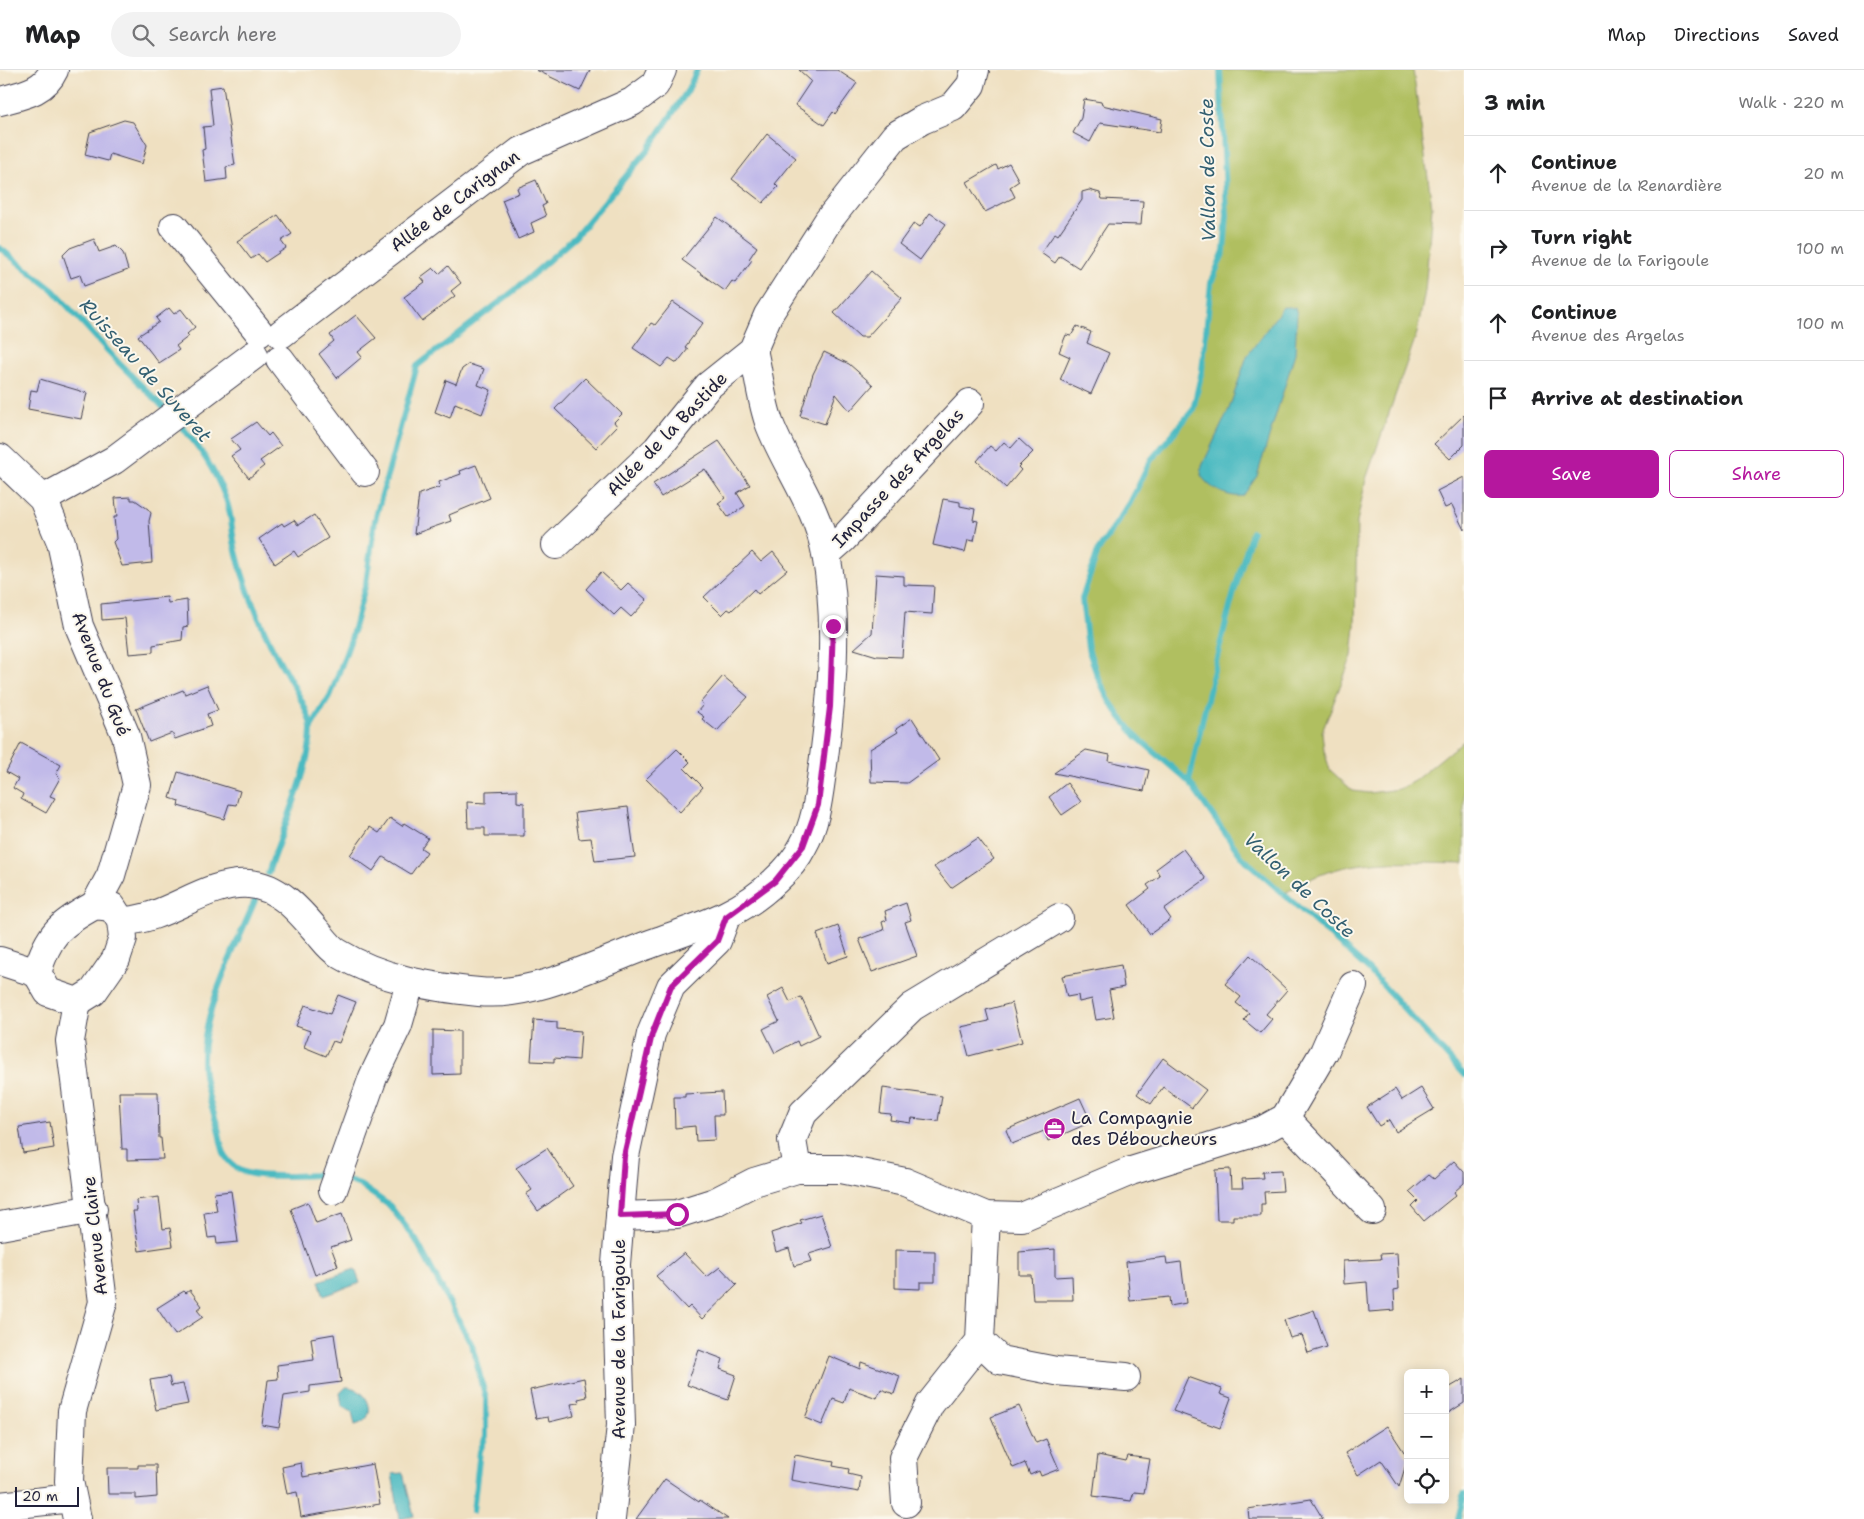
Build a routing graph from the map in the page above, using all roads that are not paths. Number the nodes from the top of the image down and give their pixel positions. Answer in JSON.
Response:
{"nodes":[{"id":1,"x":54,"y":70,"type":"edge"},
{"id":2,"x":662,"y":70,"type":"edge"},
{"id":3,"x":975,"y":70,"type":"edge"},
{"id":4,"x":0,"y":101,"type":"edge"},
{"id":5,"x":174,"y":227,"type":"dead end"},
{"id":6,"x":268,"y":345,"type":"junction"},
{"id":7,"x":753,"y":350,"type":"junction"},
{"id":8,"x":970,"y":403,"type":"dead end"},
{"id":9,"x":0,"y":458,"type":"edge"},
{"id":10,"x":365,"y":472,"type":"dead end"},
{"id":11,"x":43,"y":499,"type":"junction"},
{"id":12,"x":556,"y":545,"type":"dead end"},
{"id":13,"x":826,"y":554,"type":"junction"},
{"id":14,"x":95,"y":905,"type":"junction"},
{"id":15,"x":726,"y":917,"type":"junction"},
{"id":16,"x":1059,"y":918,"type":"dead end"},
{"id":17,"x":122,"y":921,"type":"junction"},
{"id":18,"x":0,"y":961,"type":"edge"},
{"id":19,"x":37,"y":973,"type":"junction"},
{"id":20,"x":410,"y":982,"type":"junction"},
{"id":21,"x":1352,"y":986,"type":"dead end"},
{"id":22,"x":77,"y":1002,"type":"junction"},
{"id":23,"x":1285,"y":1118,"type":"junction"},
{"id":24,"x":797,"y":1169,"type":"junction"},
{"id":25,"x":333,"y":1190,"type":"dead end"},
{"id":26,"x":92,"y":1209,"type":"junction"},
{"id":27,"x":1372,"y":1210,"type":"dead end"},
{"id":28,"x":620,"y":1216,"type":"junction"},
{"id":29,"x":986,"y":1216,"type":"junction"},
{"id":30,"x":0,"y":1226,"type":"edge"},
{"id":31,"x":980,"y":1341,"type":"junction"},
{"id":32,"x":1126,"y":1376,"type":"dead end"},
{"id":33,"x":906,"y":1503,"type":"dead end"},
{"id":34,"x":0,"y":1506,"type":"edge"},
{"id":35,"x":75,"y":1508,"type":"edge"},
{"id":36,"x":611,"y":1519,"type":"edge"}],
"edges":[{"from":1,"to":4,"type":"street"},
{"from":2,"to":6,"type":"street","name":"Allée de Carignan"},
{"from":3,"to":7,"type":"street","name":"Allée de la Bastide"},
{"from":5,"to":6,"type":"street"},
{"from":6,"to":10,"type":"street"},
{"from":6,"to":11,"type":"street","name":"Allée de Carignan"},
{"from":7,"to":12,"type":"street","name":"Allée de la Bastide"},
{"from":7,"to":13,"type":"street"},
{"from":8,"to":13,"type":"street","name":"Impasse des Argelas"},
{"from":9,"to":11,"type":"street","name":"Avenue du Gué"},
{"from":11,"to":14,"type":"street","name":"Avenue du Gué"},
{"from":13,"to":15,"type":"street"},
{"from":14,"to":17,"type":"street"},
{"from":14,"to":19,"type":"street"},
{"from":15,"to":20,"type":"street"},
{"from":15,"to":28,"type":"street","name":"Avenue de la Farigoule"},
{"from":16,"to":24,"type":"street"},
{"from":17,"to":20,"type":"street"},
{"from":17,"to":22,"type":"street"},
{"from":18,"to":19,"type":"street"},
{"from":19,"to":22,"type":"street"},
{"from":20,"to":25,"type":"street"},
{"from":21,"to":23,"type":"street"},
{"from":22,"to":26,"type":"street","name":"Avenue Claire"},
{"from":23,"to":27,"type":"street"},
{"from":23,"to":29,"type":"street"},
{"from":24,"to":28,"type":"street"},
{"from":24,"to":29,"type":"street"},
{"from":26,"to":30,"type":"street"},
{"from":26,"to":35,"type":"street","name":"Avenue Claire"},
{"from":28,"to":36,"type":"street","name":"Avenue de la Farigoule"},
{"from":29,"to":31,"type":"street"},
{"from":31,"to":32,"type":"street"},
{"from":31,"to":33,"type":"street"},
{"from":34,"to":35,"type":"street","name":"Avenue Claire"}]}
